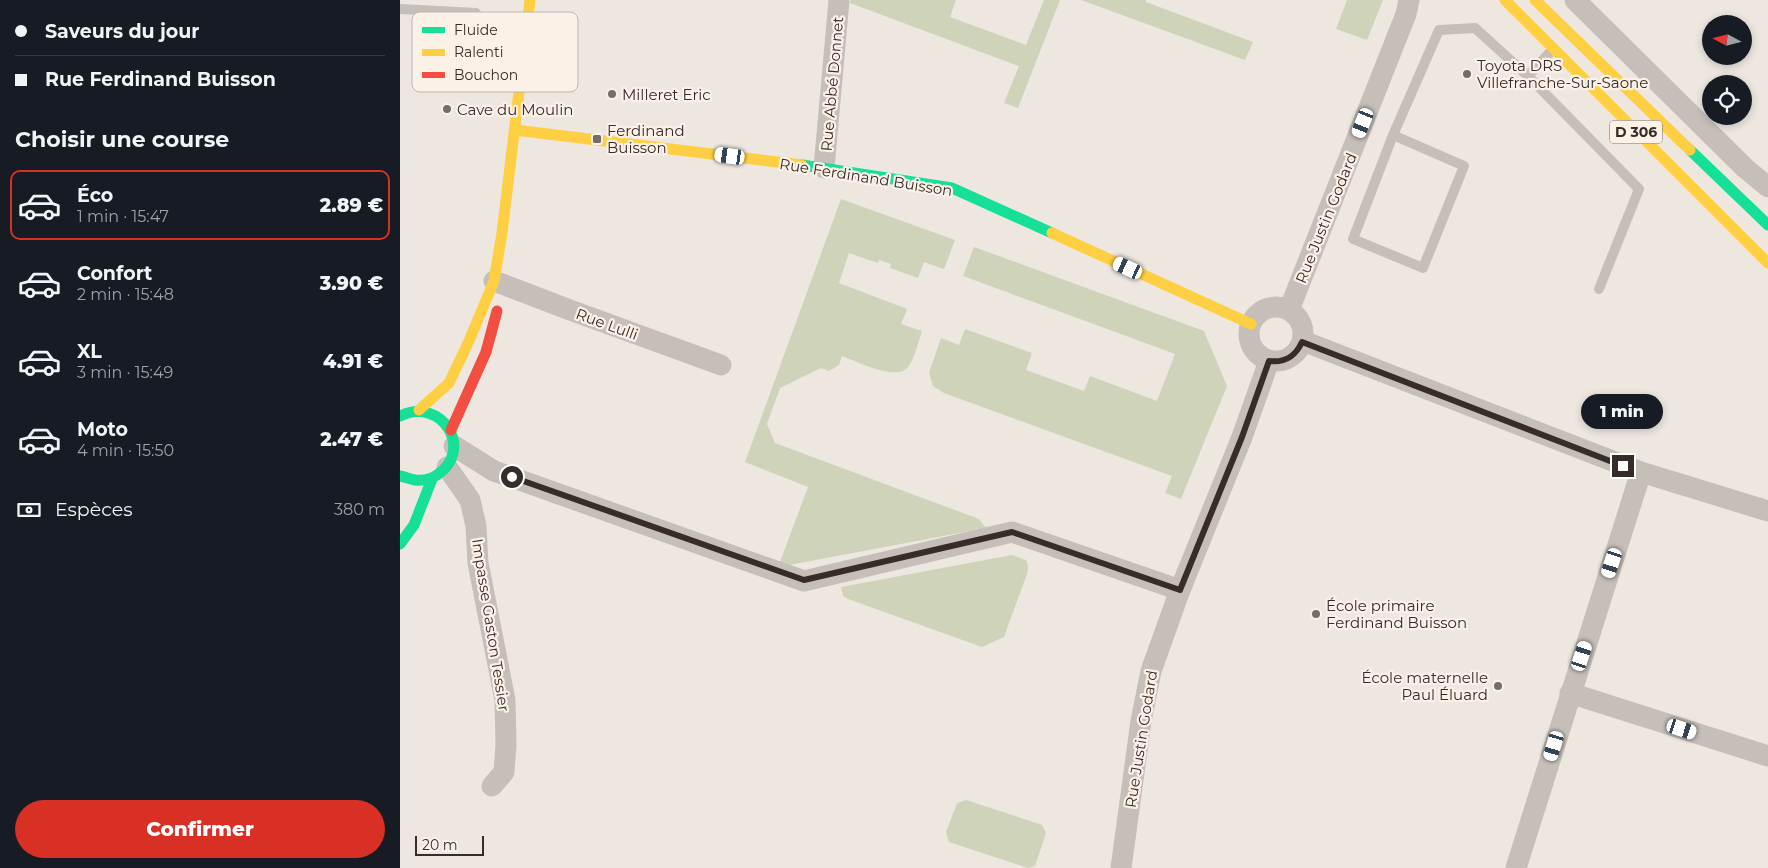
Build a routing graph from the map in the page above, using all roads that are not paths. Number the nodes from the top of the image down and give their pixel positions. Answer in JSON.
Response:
{"nodes":[{"id":1,"x":839,"y":0,"type":"edge"},
{"id":2,"x":1422,"y":0,"type":"edge"},
{"id":3,"x":1505,"y":0,"type":"edge"},
{"id":4,"x":1535,"y":0,"type":"edge"},
{"id":5,"x":1575,"y":0,"type":"edge"},
{"id":6,"x":1408,"y":7,"type":"edge"},
{"id":7,"x":400,"y":8,"type":"edge"},
{"id":8,"x":461,"y":12,"type":"edge"},
{"id":9,"x":1554,"y":49,"type":"junction"},
{"id":10,"x":1528,"y":76,"type":"junction"},
{"id":11,"x":519,"y":92,"type":"edge"},
{"id":12,"x":515,"y":130,"type":"junction"},
{"id":13,"x":1393,"y":135,"type":"junction"},
{"id":14,"x":824,"y":168,"type":"junction"},
{"id":15,"x":1768,"y":187,"type":"edge"},
{"id":16,"x":1768,"y":226,"type":"edge"},
{"id":17,"x":1768,"y":263,"type":"edge"},
{"id":18,"x":494,"y":281,"type":"junction"},
{"id":19,"x":1600,"y":289,"type":"dead end"},
{"id":20,"x":1289,"y":310,"type":"junction"},
{"id":21,"x":1251,"y":324,"type":"junction"},
{"id":22,"x":1302,"y":342,"type":"junction"},
{"id":23,"x":1269,"y":361,"type":"junction"},
{"id":24,"x":721,"y":365,"type":"dead end"},
{"id":25,"x":419,"y":410,"type":"junction"},
{"id":26,"x":400,"y":416,"type":"edge"},
{"id":27,"x":453,"y":438,"type":"junction"},
{"id":28,"x":1641,"y":472,"type":"junction"},
{"id":29,"x":440,"y":473,"type":"junction"},
{"id":30,"x":400,"y":476,"type":"edge"},
{"id":31,"x":1768,"y":511,"type":"edge"},
{"id":32,"x":400,"y":544,"type":"edge"},
{"id":33,"x":1180,"y":590,"type":"junction"},
{"id":34,"x":1570,"y":693,"type":"junction"},
{"id":35,"x":1768,"y":756,"type":"edge"},
{"id":36,"x":492,"y":786,"type":"dead end"},
{"id":37,"x":1121,"y":868,"type":"edge"},
{"id":38,"x":1516,"y":868,"type":"edge"}],
"edges":[{"from":1,"to":14,"type":"street","name":"Rue Abbé Donnet"},
{"from":2,"to":6,"type":"street","name":"Rue Justin Godard"},
{"from":3,"to":9,"type":"street","number":"D 306"},
{"from":4,"to":16,"type":"street","number":"D 306"},
{"from":5,"to":15,"type":"street"},
{"from":6,"to":20,"type":"street","name":"Rue Justin Godard"},
{"from":7,"to":8,"type":"lane"},
{"from":9,"to":10,"type":"lane"},
{"from":9,"to":17,"type":"street","number":"D 306"},
{"from":10,"to":13,"type":"lane"},
{"from":10,"to":19,"type":"lane"},
{"from":11,"to":12,"type":"street"},
{"from":12,"to":14,"type":"street","name":"Rue Ferdinand Buisson"},
{"from":12,"to":18,"type":"street"},
{"from":13,"to":13,"type":"lane"},
{"from":14,"to":21,"type":"street","name":"Rue Ferdinand Buisson"},
{"from":18,"to":24,"type":"street","name":"Rue Lulli"},
{"from":18,"to":25,"type":"street"},
{"from":18,"to":27,"type":"street"},
{"from":20,"to":21,"type":"street"},
{"from":20,"to":22,"type":"street"},
{"from":21,"to":23,"type":"street"},
{"from":22,"to":23,"type":"street"},
{"from":22,"to":28,"type":"street"},
{"from":23,"to":33,"type":"street","name":"Rue Justin Godard"},
{"from":25,"to":26,"type":"street"},
{"from":25,"to":27,"type":"street"},
{"from":27,"to":29,"type":"street"},
{"from":27,"to":33,"type":"street"},
{"from":28,"to":31,"type":"street"},
{"from":28,"to":34,"type":"street"},
{"from":29,"to":30,"type":"street"},
{"from":29,"to":32,"type":"street"},
{"from":29,"to":36,"type":"street","name":"Impasse Gaston Tessier"},
{"from":33,"to":37,"type":"street","name":"Rue Justin Godard"},
{"from":34,"to":35,"type":"street"},
{"from":34,"to":38,"type":"street"}]}
